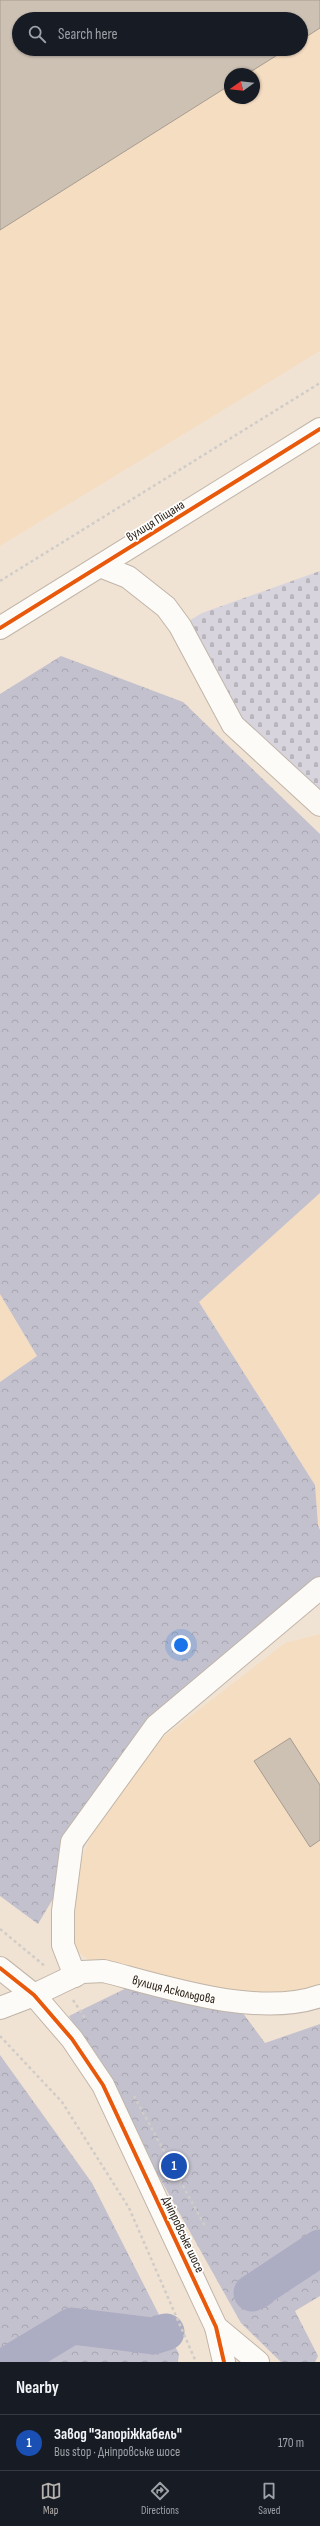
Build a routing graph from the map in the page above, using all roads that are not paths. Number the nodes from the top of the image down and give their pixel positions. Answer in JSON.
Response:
{"nodes":[{"id":1,"x":320,"y":429,"type":"edge"},
{"id":2,"x":100,"y":566,"type":"junction"},
{"id":3,"x":0,"y":628,"type":"edge"},
{"id":4,"x":320,"y":805,"type":"edge"},
{"id":5,"x":320,"y":1588,"type":"edge"},
{"id":6,"x":0,"y":1968,"type":"edge"},
{"id":7,"x":75,"y":1976,"type":"junction"},
{"id":8,"x":34,"y":1996,"type":"junction"},
{"id":9,"x":320,"y":1996,"type":"edge"},
{"id":10,"x":0,"y":2008,"type":"edge"},
{"id":11,"x":216,"y":2327,"type":"junction"},
{"id":12,"x":224,"y":2362,"type":"edge"},
{"id":13,"x":258,"y":2362,"type":"edge"}],
"edges":[{"from":1,"to":2,"type":"street","name":"вулиця Піщана"},
{"from":2,"to":3,"type":"street","name":"вулиця Піщана"},
{"from":2,"to":4,"type":"street"},
{"from":5,"to":7,"type":"street"},
{"from":6,"to":8,"type":"street","name":"Дніпровське шосе"},
{"from":7,"to":8,"type":"street","name":"вулиця Аскольдова"},
{"from":7,"to":9,"type":"street","name":"вулиця Аскольдова"},
{"from":8,"to":10,"type":"street","name":"вулиця Аскольдова"},
{"from":8,"to":11,"type":"street","name":"Дніпровське шосе"},
{"from":11,"to":12,"type":"street","name":"Дніпровське шосе"},
{"from":11,"to":13,"type":"street"}]}
